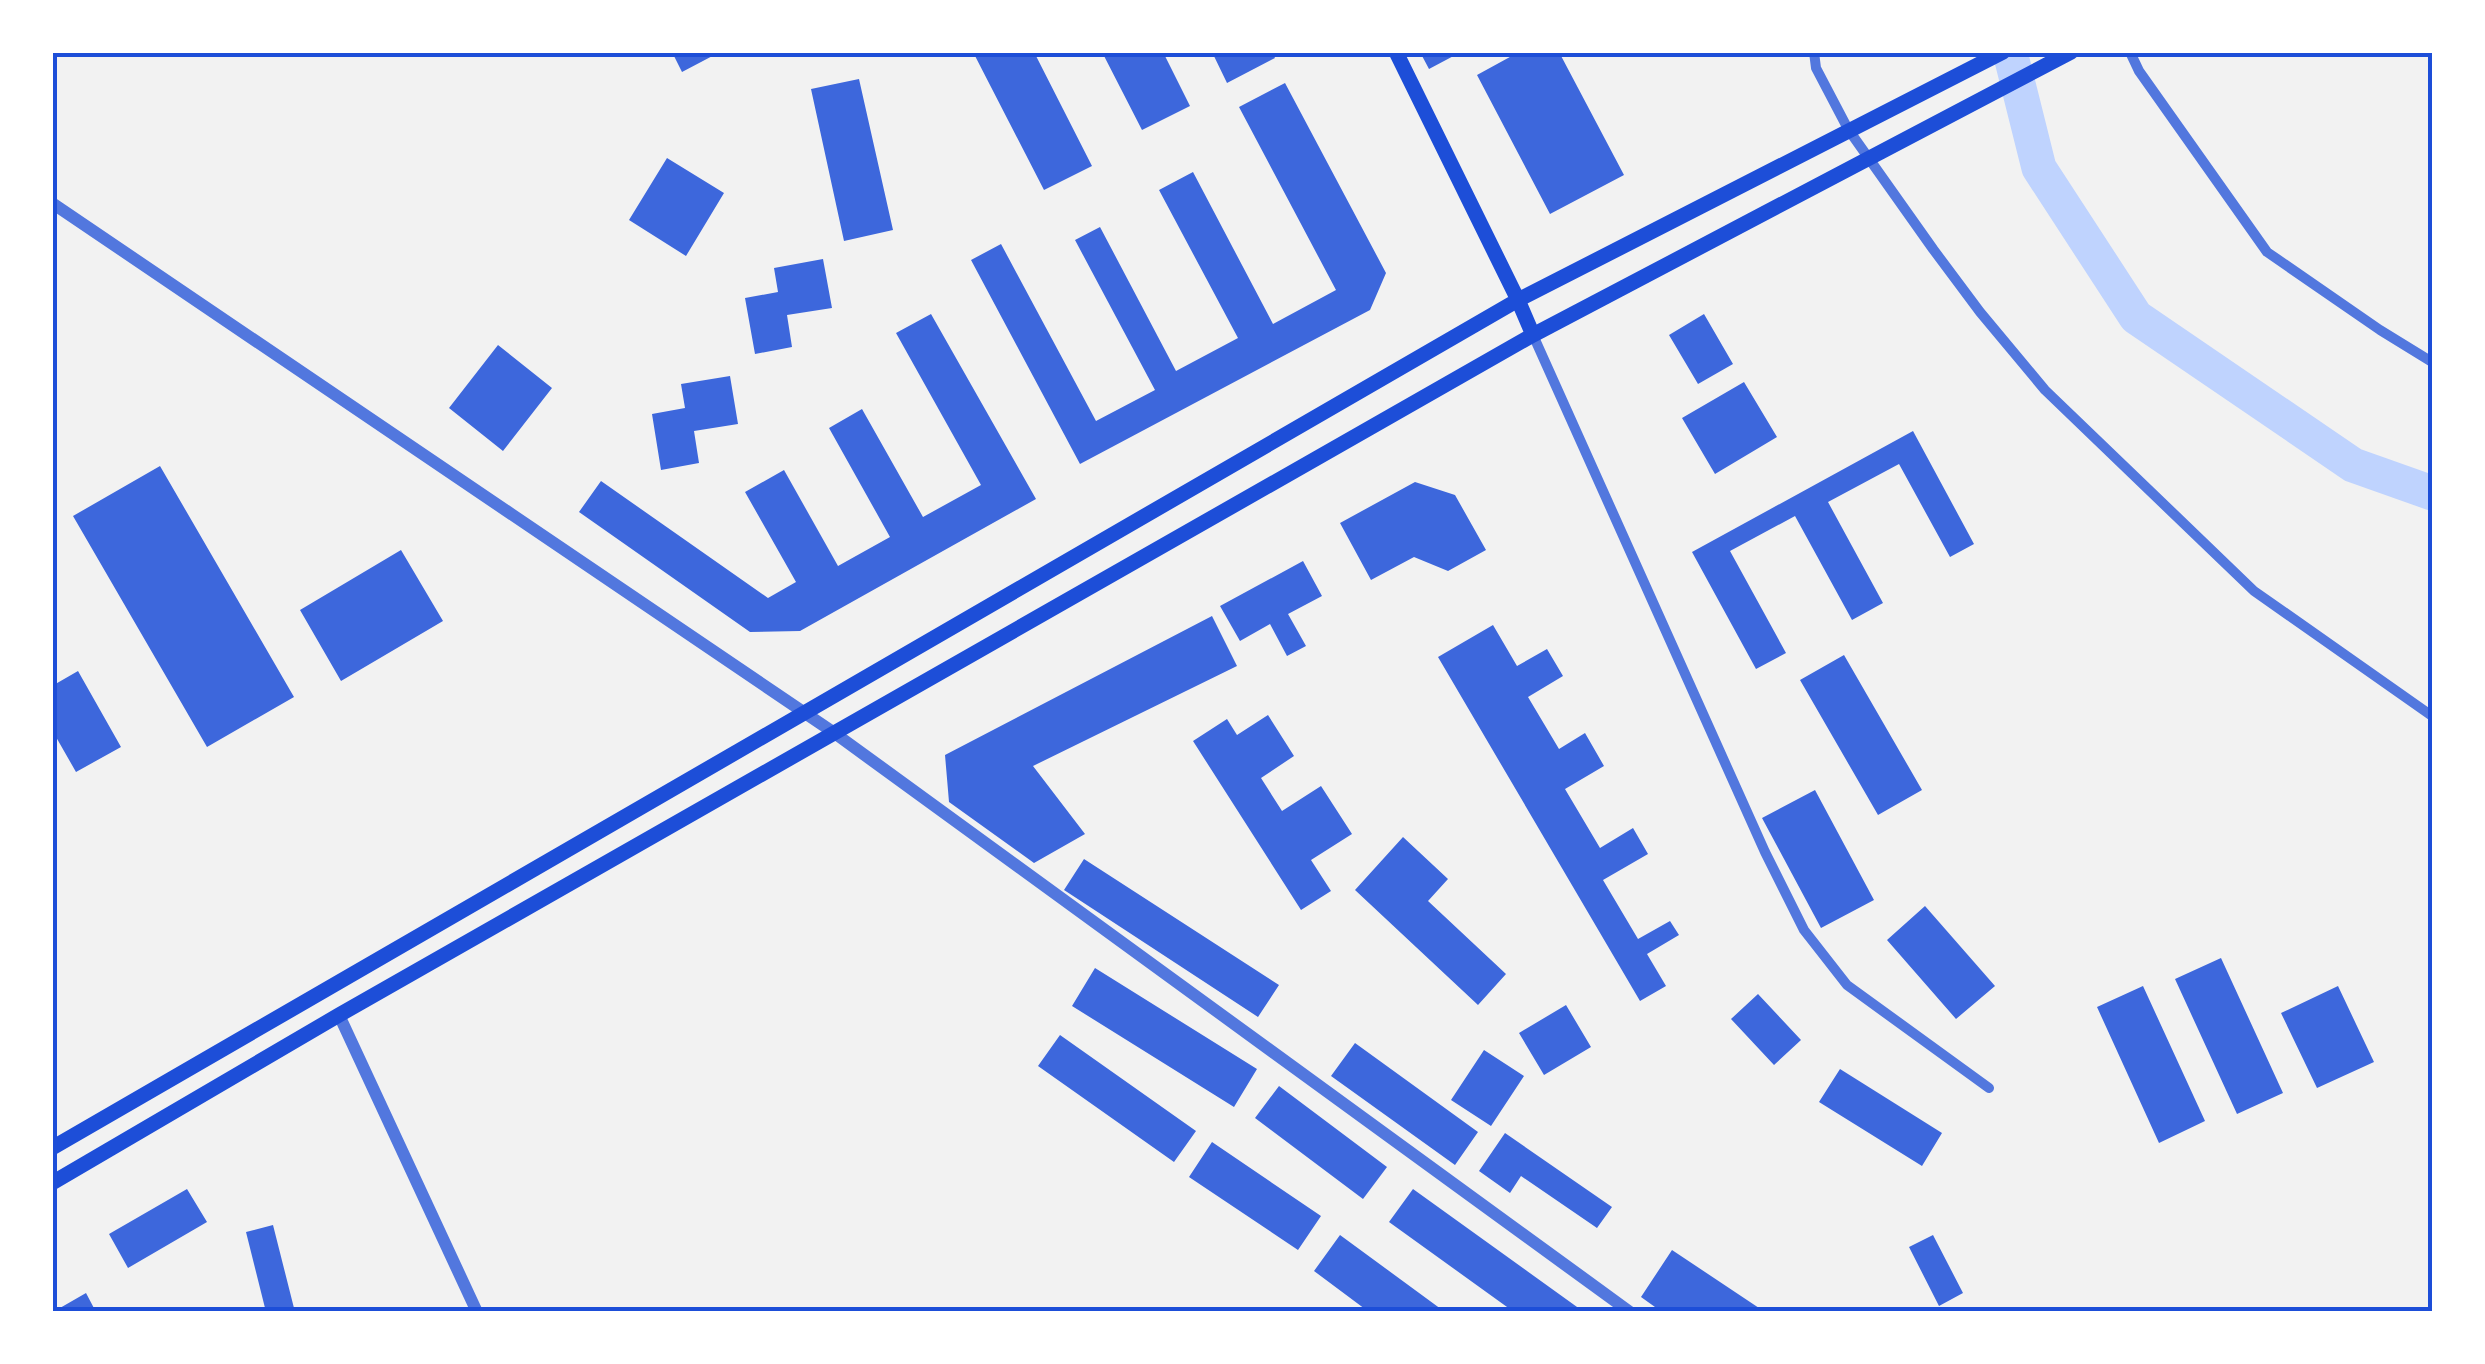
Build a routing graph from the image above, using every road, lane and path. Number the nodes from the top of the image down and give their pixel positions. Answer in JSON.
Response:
{"nodes":[{"id":1,"x":1396,"y":52,"type":"edge"},
{"id":2,"x":1814,"y":52,"type":"edge"},
{"id":3,"x":2003,"y":52,"type":"edge"},
{"id":4,"x":2071,"y":52,"type":"edge"},
{"id":5,"x":2130,"y":52,"type":"edge"},
{"id":6,"x":1848,"y":130,"type":"junction"},
{"id":7,"x":1870,"y":160,"type":"junction"},
{"id":8,"x":52,"y":203,"type":"edge"},
{"id":9,"x":1518,"y":300,"type":"junction"},
{"id":10,"x":1533,"y":335,"type":"junction"},
{"id":11,"x":2432,"y":362,"type":"edge"},
{"id":12,"x":804,"y":715,"type":"junction"},
{"id":13,"x":2432,"y":716,"type":"edge"},
{"id":14,"x":833,"y":732,"type":"junction"},
{"id":15,"x":339,"y":1015,"type":"junction"},
{"id":16,"x":1989,"y":1088,"type":"dead end"},
{"id":17,"x":52,"y":1148,"type":"edge"},
{"id":18,"x":52,"y":1183,"type":"edge"},
{"id":19,"x":477,"y":1312,"type":"edge"},
{"id":20,"x":1630,"y":1312,"type":"edge"}],
"edges":[{"from":1,"to":9,"type":"main road"},
{"from":2,"to":6,"type":"street"},
{"from":3,"to":6,"type":"main road"},
{"from":4,"to":7,"type":"main road"},
{"from":5,"to":11,"type":"street"},
{"from":6,"to":7,"type":"street"},
{"from":6,"to":9,"type":"main road"},
{"from":7,"to":10,"type":"main road"},
{"from":7,"to":13,"type":"street"},
{"from":8,"to":12,"type":"street"},
{"from":9,"to":10,"type":"main road"},
{"from":9,"to":12,"type":"main road"},
{"from":10,"to":14,"type":"main road"},
{"from":10,"to":16,"type":"street"},
{"from":12,"to":14,"type":"street"},
{"from":12,"to":17,"type":"main road"},
{"from":14,"to":15,"type":"main road"},
{"from":14,"to":20,"type":"street"},
{"from":15,"to":18,"type":"main road"},
{"from":15,"to":19,"type":"street"}]}
